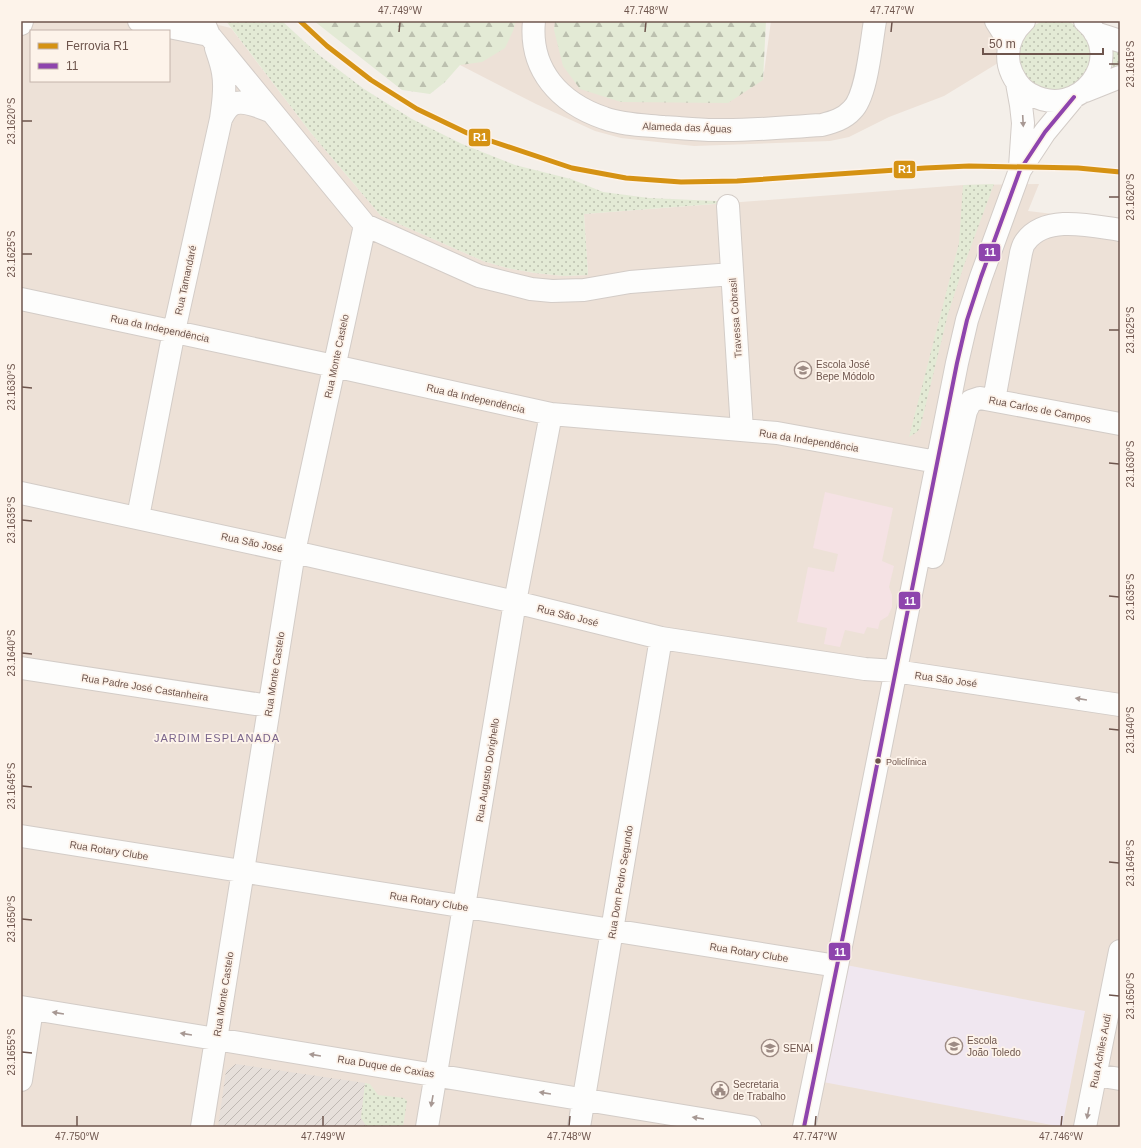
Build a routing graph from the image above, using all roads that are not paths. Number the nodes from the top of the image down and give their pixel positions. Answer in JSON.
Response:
{"nodes":[{"id":1,"x":22,"y":21,"type":"edge"},
{"id":2,"x":139,"y":21,"type":"edge"},
{"id":3,"x":534,"y":21,"type":"edge"},
{"id":4,"x":875,"y":21,"type":"edge"},
{"id":5,"x":996,"y":21,"type":"edge"},
{"id":6,"x":1024,"y":21,"type":"edge"},
{"id":7,"x":21,"y":24,"type":"edge"},
{"id":8,"x":1090,"y":25,"type":"edge"},
{"id":9,"x":209,"y":33,"type":"edge"},
{"id":10,"x":1120,"y":41,"type":"edge"},
{"id":11,"x":1010,"y":42,"type":"junction"},
{"id":12,"x":1120,"y":77,"type":"edge"},
{"id":13,"x":1017,"y":83,"type":"junction"},
{"id":14,"x":1079,"y":95,"type":"junction"},
{"id":15,"x":270,"y":111,"type":"junction"},
{"id":16,"x":221,"y":119,"type":"junction"},
{"id":17,"x":1020,"y":170,"type":"junction"},
{"id":18,"x":728,"y":206,"type":"dead end"},
{"id":19,"x":365,"y":225,"type":"junction"},
{"id":20,"x":1120,"y":230,"type":"edge"},
{"id":21,"x":732,"y":267,"type":"junction"},
{"id":22,"x":21,"y":298,"type":"edge"},
{"id":23,"x":174,"y":331,"type":"junction"},
{"id":24,"x":334,"y":366,"type":"junction"},
{"id":25,"x":994,"y":400,"type":"junction"},
{"id":26,"x":551,"y":414,"type":"junction"},
{"id":27,"x":1120,"y":424,"type":"edge"},
{"id":28,"x":742,"y":430,"type":"junction"},
{"id":29,"x":937,"y":462,"type":"junction"},
{"id":30,"x":21,"y":493,"type":"edge"},
{"id":31,"x":138,"y":517,"type":"junction"},
{"id":32,"x":294,"y":552,"type":"junction"},
{"id":33,"x":515,"y":602,"type":"junction"},
{"id":34,"x":905,"y":623,"type":"junction"},
{"id":35,"x":661,"y":638,"type":"junction"},
{"id":36,"x":21,"y":668,"type":"edge"},
{"id":37,"x":895,"y":671,"type":"junction"},
{"id":38,"x":1120,"y":705,"type":"edge"},
{"id":39,"x":269,"y":706,"type":"junction"},
{"id":40,"x":21,"y":836,"type":"edge"},
{"id":41,"x":243,"y":871,"type":"junction"},
{"id":42,"x":464,"y":907,"type":"junction"},
{"id":43,"x":612,"y":930,"type":"junction"},
{"id":44,"x":1120,"y":951,"type":"edge"},
{"id":45,"x":837,"y":966,"type":"junction"},
{"id":46,"x":26,"y":1008,"type":"edge"},
{"id":47,"x":216,"y":1039,"type":"junction"},
{"id":48,"x":436,"y":1075,"type":"junction"},
{"id":49,"x":1096,"y":1075,"type":"junction"},
{"id":50,"x":1120,"y":1079,"type":"edge"},
{"id":51,"x":21,"y":1080,"type":"edge"},
{"id":52,"x":584,"y":1099,"type":"junction"},
{"id":53,"x":202,"y":1127,"type":"edge"},
{"id":54,"x":427,"y":1127,"type":"edge"},
{"id":55,"x":579,"y":1127,"type":"edge"},
{"id":56,"x":750,"y":1127,"type":"edge"},
{"id":57,"x":804,"y":1127,"type":"edge"},
{"id":58,"x":1085,"y":1127,"type":"edge"}],
"edges":[{"from":1,"to":7,"type":"street"},
{"from":2,"to":9,"type":"street"},
{"from":3,"to":4,"type":"street","name":"Alameda das Águas"},
{"from":5,"to":11,"type":"street"},
{"from":6,"to":11,"type":"street"},
{"from":8,"to":10,"type":"street"},
{"from":8,"to":14,"type":"street"},
{"from":9,"to":15,"type":"street"},
{"from":9,"to":16,"type":"street","name":"Rua Tamandaré"},
{"from":11,"to":13,"type":"street"},
{"from":12,"to":14,"type":"street"},
{"from":13,"to":14,"type":"street"},
{"from":13,"to":17,"type":"street","one_way":true},
{"from":14,"to":17,"type":"street"},
{"from":15,"to":16,"type":"street"},
{"from":15,"to":19,"type":"street"},
{"from":16,"to":23,"type":"street","name":"Rua Tamandaré"},
{"from":17,"to":29,"type":"street"},
{"from":18,"to":21,"type":"street","name":"Travessa Cobrasil"},
{"from":19,"to":21,"type":"street"},
{"from":19,"to":24,"type":"street","name":"Rua Monte Castelo"},
{"from":20,"to":25,"type":"street"},
{"from":21,"to":28,"type":"street","name":"Travessa Cobrasil"},
{"from":22,"to":23,"type":"street","name":"Rua da Independência"},
{"from":23,"to":24,"type":"street","name":"Rua da Independência"},
{"from":23,"to":31,"type":"street","name":"Rua Tamandaré"},
{"from":24,"to":26,"type":"street","name":"Rua da Independência"},
{"from":24,"to":32,"type":"street","name":"Rua Monte Castelo"},
{"from":25,"to":27,"type":"street","name":"Rua Carlos de Campos"},
{"from":25,"to":34,"type":"street","name":"Rua Carlos de Campos"},
{"from":26,"to":28,"type":"street","name":"Rua da Independência"},
{"from":26,"to":33,"type":"street","name":"Rua Augusto Dorighello"},
{"from":28,"to":29,"type":"street","name":"Rua da Independência"},
{"from":29,"to":34,"type":"street"},
{"from":30,"to":31,"type":"street","name":"Rua São José"},
{"from":31,"to":32,"type":"street","name":"Rua São José"},
{"from":32,"to":33,"type":"street","name":"Rua São José"},
{"from":32,"to":39,"type":"street","name":"Rua Monte Castelo"},
{"from":33,"to":35,"type":"street","name":"Rua São José"},
{"from":33,"to":42,"type":"street","name":"Rua Augusto Dorighello"},
{"from":34,"to":37,"type":"street"},
{"from":35,"to":37,"type":"street","name":"Rua São José"},
{"from":35,"to":43,"type":"street","name":"Rua Dom Pedro Segundo"},
{"from":36,"to":39,"type":"street","name":"Rua Padre José Castanheira"},
{"from":38,"to":37,"type":"street","name":"Rua São José","one_way":true},
{"from":37,"to":45,"type":"street"},
{"from":39,"to":41,"type":"street","name":"Rua Monte Castelo"},
{"from":40,"to":41,"type":"street","name":"Rua Rotary Clube"},
{"from":41,"to":42,"type":"street","name":"Rua Rotary Clube"},
{"from":41,"to":47,"type":"street","name":"Rua Monte Castelo"},
{"from":42,"to":43,"type":"street","name":"Rua Rotary Clube"},
{"from":42,"to":48,"type":"street","name":"Rua Augusto Dorighello"},
{"from":43,"to":45,"type":"street","name":"Rua Rotary Clube"},
{"from":43,"to":52,"type":"street","name":"Rua Dom Pedro Segundo"},
{"from":44,"to":49,"type":"street","name":"Rua Achiles Audi"},
{"from":45,"to":57,"type":"street"},
{"from":47,"to":46,"type":"street","name":"Rua Duque de Caxias","one_way":true},
{"from":46,"to":51,"type":"street"},
{"from":48,"to":47,"type":"street","name":"Rua Duque de Caxias","one_way":true},
{"from":47,"to":53,"type":"street","name":"Rua Monte Castelo"},
{"from":52,"to":48,"type":"street","name":"Rua Duque de Caxias","one_way":true},
{"from":48,"to":54,"type":"street","name":"Rua Augusto Dorighello","one_way":true},
{"from":49,"to":50,"type":"street"},
{"from":49,"to":58,"type":"street","name":"Rua Achiles Audi","one_way":true},
{"from":52,"to":55,"type":"street","name":"Rua Dom Pedro Segundo"},
{"from":56,"to":52,"type":"street","name":"Rua Duque de Caxias","one_way":true}]}
